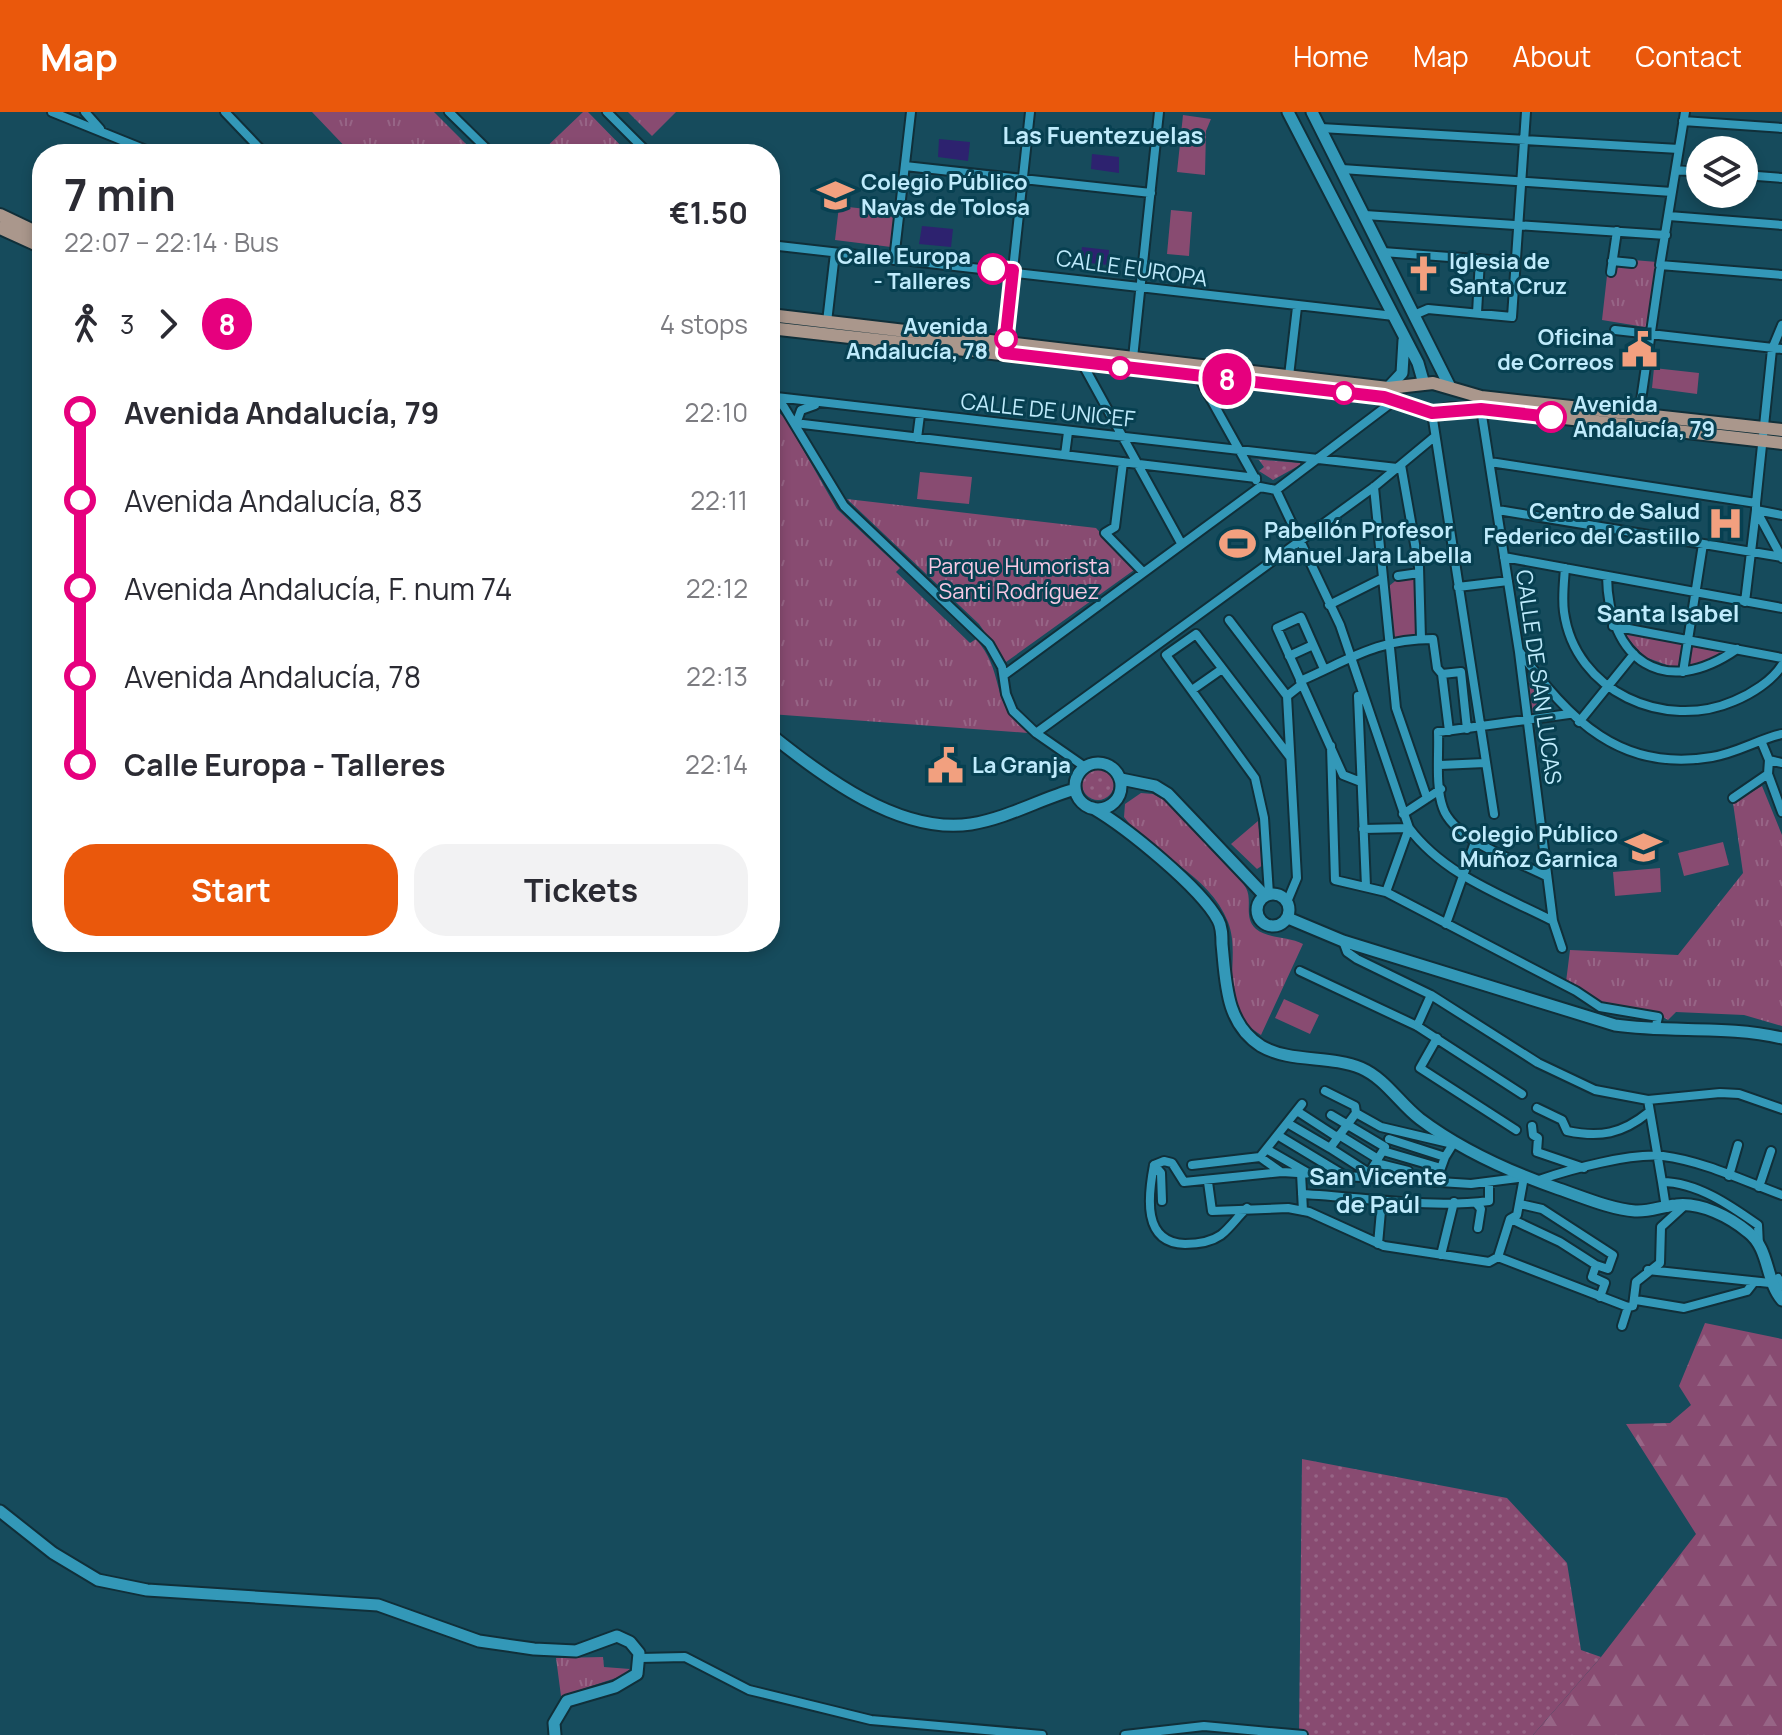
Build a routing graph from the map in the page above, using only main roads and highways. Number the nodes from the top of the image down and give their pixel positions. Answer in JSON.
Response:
{"nodes":[{"id":1,"x":0,"y":215,"type":"edge"},
{"id":2,"x":0,"y":228,"type":"edge"},
{"id":3,"x":32,"y":230,"type":"edge"},
{"id":4,"x":32,"y":242,"type":"edge"},
{"id":5,"x":780,"y":316,"type":"edge"},
{"id":6,"x":780,"y":329,"type":"edge"},
{"id":7,"x":1004,"y":348,"type":"junction"},
{"id":8,"x":1420,"y":385,"type":"junction"},
{"id":9,"x":1452,"y":388,"type":"junction"},
{"id":10,"x":1415,"y":406,"type":"junction"},
{"id":11,"x":1451,"y":409,"type":"junction"},
{"id":12,"x":1782,"y":430,"type":"edge"},
{"id":13,"x":1764,"y":434,"type":"junction"},
{"id":14,"x":1782,"y":443,"type":"edge"}],
"edges":[{"from":1,"to":3,"type":"main road"},
{"from":2,"to":4,"type":"main road"},
{"from":5,"to":7,"type":"main road"},
{"from":6,"to":7,"type":"main road"},
{"from":7,"to":8,"type":"main road"},
{"from":7,"to":10,"type":"main road"},
{"from":8,"to":9,"type":"main road"},
{"from":8,"to":10,"type":"main road"},
{"from":9,"to":11,"type":"main road"},
{"from":9,"to":13,"type":"main road"},
{"from":10,"to":11,"type":"main road"},
{"from":11,"to":13,"type":"main road"},
{"from":12,"to":13,"type":"main road"},
{"from":13,"to":14,"type":"main road"}]}
